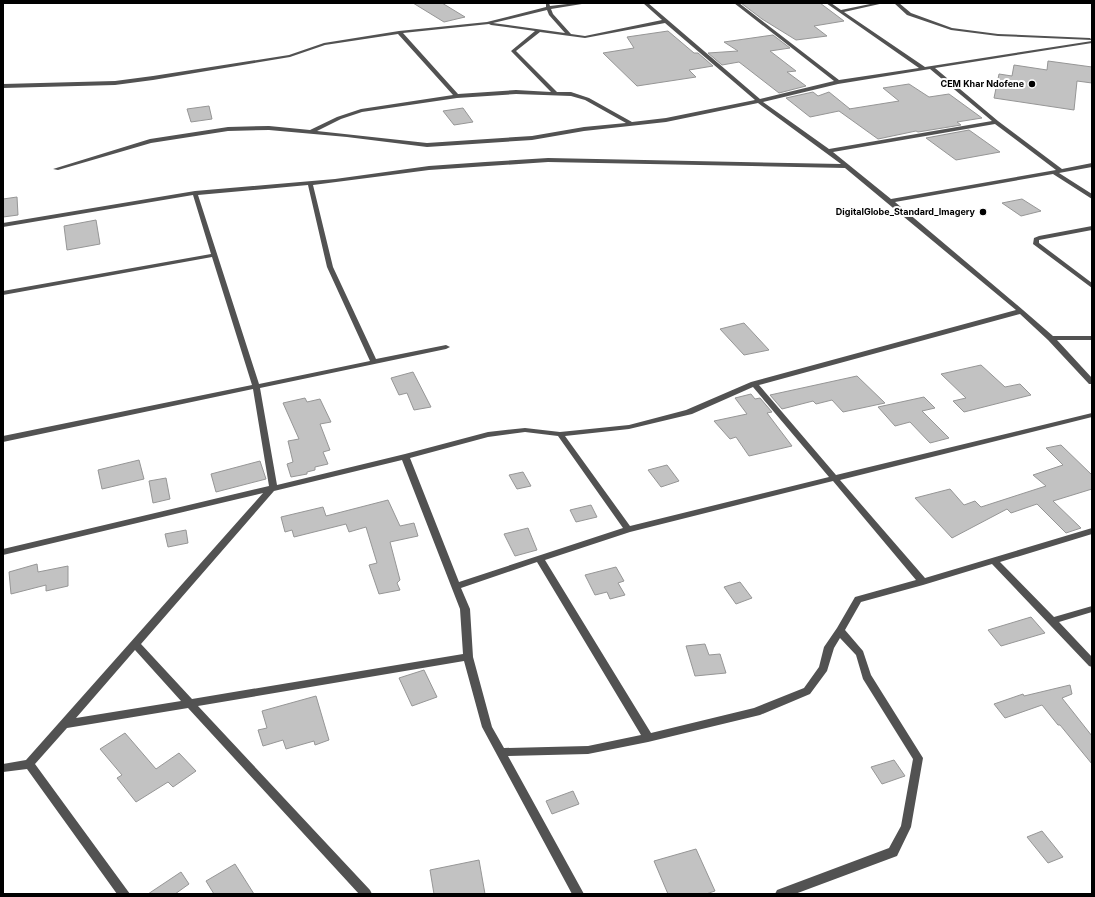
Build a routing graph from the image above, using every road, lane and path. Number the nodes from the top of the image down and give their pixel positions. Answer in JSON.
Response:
{"nodes":[{"id":1,"x":586,"y":3,"type":"edge"},
{"id":2,"x":645,"y":3,"type":"edge"},
{"id":3,"x":736,"y":3,"type":"edge"},
{"id":4,"x":828,"y":3,"type":"edge"},
{"id":5,"x":882,"y":3,"type":"edge"},
{"id":6,"x":896,"y":3,"type":"edge"},
{"id":7,"x":547,"y":5,"type":"edge"},
{"id":8,"x":840,"y":11,"type":"junction"},
{"id":9,"x":666,"y":21,"type":"junction"},
{"id":10,"x":487,"y":23,"type":"junction"},
{"id":11,"x":538,"y":31,"type":"junction"},
{"id":12,"x":398,"y":32,"type":"junction"},
{"id":13,"x":569,"y":34,"type":"junction"},
{"id":14,"x":1092,"y":39,"type":"edge"},
{"id":15,"x":1092,"y":42,"type":"edge"},
{"id":16,"x":931,"y":67,"type":"junction"},
{"id":17,"x":923,"y":68,"type":"junction"},
{"id":18,"x":838,"y":82,"type":"junction"},
{"id":19,"x":3,"y":86,"type":"edge"},
{"id":20,"x":555,"y":93,"type":"junction"},
{"id":21,"x":458,"y":96,"type":"junction"},
{"id":22,"x":760,"y":101,"type":"junction"},
{"id":23,"x":996,"y":122,"type":"junction"},
{"id":24,"x":632,"y":124,"type":"junction"},
{"id":25,"x":311,"y":132,"type":"junction"},
{"id":26,"x":828,"y":151,"type":"junction"},
{"id":27,"x":1092,"y":165,"type":"edge"},
{"id":28,"x":846,"y":166,"type":"junction"},
{"id":29,"x":56,"y":169,"type":"dead end"},
{"id":30,"x":1056,"y":170,"type":"junction"},
{"id":31,"x":310,"y":183,"type":"junction"},
{"id":32,"x":195,"y":193,"type":"junction"},
{"id":33,"x":1092,"y":197,"type":"edge"},
{"id":34,"x":890,"y":201,"type":"junction"},
{"id":35,"x":3,"y":225,"type":"edge"},
{"id":36,"x":1092,"y":228,"type":"edge"},
{"id":37,"x":214,"y":255,"type":"junction"},
{"id":38,"x":1092,"y":286,"type":"edge"},
{"id":39,"x":3,"y":293,"type":"edge"},
{"id":40,"x":1021,"y":310,"type":"junction"},
{"id":41,"x":1051,"y":338,"type":"junction"},
{"id":42,"x":1092,"y":338,"type":"edge"},
{"id":43,"x":446,"y":347,"type":"dead end"},
{"id":44,"x":374,"y":362,"type":"junction"},
{"id":45,"x":1092,"y":382,"type":"edge"},
{"id":46,"x":754,"y":384,"type":"junction"},
{"id":47,"x":256,"y":386,"type":"junction"},
{"id":48,"x":1092,"y":415,"type":"edge"},
{"id":49,"x":560,"y":434,"type":"junction"},
{"id":50,"x":3,"y":439,"type":"edge"},
{"id":51,"x":405,"y":457,"type":"junction"},
{"id":52,"x":835,"y":478,"type":"junction"},
{"id":53,"x":273,"y":487,"type":"junction"},
{"id":54,"x":628,"y":529,"type":"junction"},
{"id":55,"x":1092,"y":531,"type":"edge"},
{"id":56,"x":3,"y":546,"type":"edge"},
{"id":57,"x":3,"y":552,"type":"edge"},
{"id":58,"x":539,"y":558,"type":"junction"},
{"id":59,"x":994,"y":561,"type":"junction"},
{"id":60,"x":923,"y":582,"type":"junction"},
{"id":61,"x":456,"y":586,"type":"junction"},
{"id":62,"x":1092,"y":609,"type":"edge"},
{"id":63,"x":1052,"y":621,"type":"junction"},
{"id":64,"x":840,"y":631,"type":"junction"},
{"id":65,"x":135,"y":644,"type":"junction"},
{"id":66,"x":468,"y":657,"type":"junction"},
{"id":67,"x":1092,"y":663,"type":"edge"},
{"id":68,"x":189,"y":703,"type":"junction"},
{"id":69,"x":64,"y":724,"type":"junction"},
{"id":70,"x":648,"y":738,"type":"junction"},
{"id":71,"x":501,"y":752,"type":"junction"},
{"id":72,"x":29,"y":764,"type":"junction"},
{"id":73,"x":3,"y":768,"type":"edge"},
{"id":74,"x":124,"y":894,"type":"edge"},
{"id":75,"x":366,"y":894,"type":"edge"},
{"id":76,"x":578,"y":894,"type":"edge"},
{"id":77,"x":781,"y":894,"type":"edge"}],
"edges":[{"from":1,"to":7,"type":"street"},
{"from":2,"to":9,"type":"street"},
{"from":3,"to":18,"type":"street"},
{"from":4,"to":8,"type":"street"},
{"from":5,"to":8,"type":"street"},
{"from":6,"to":14,"type":"street"},
{"from":7,"to":10,"type":"street"},
{"from":7,"to":13,"type":"street"},
{"from":8,"to":17,"type":"street"},
{"from":9,"to":13,"type":"street"},
{"from":9,"to":22,"type":"street"},
{"from":10,"to":11,"type":"street"},
{"from":10,"to":12,"type":"street"},
{"from":11,"to":13,"type":"street"},
{"from":11,"to":20,"type":"street"},
{"from":12,"to":19,"type":"street"},
{"from":12,"to":21,"type":"street"},
{"from":15,"to":16,"type":"street"},
{"from":16,"to":17,"type":"street"},
{"from":16,"to":23,"type":"street"},
{"from":17,"to":18,"type":"street"},
{"from":18,"to":22,"type":"street"},
{"from":20,"to":21,"type":"street"},
{"from":20,"to":24,"type":"street"},
{"from":21,"to":25,"type":"street"},
{"from":22,"to":24,"type":"street"},
{"from":22,"to":26,"type":"street"},
{"from":23,"to":26,"type":"street"},
{"from":23,"to":30,"type":"street"},
{"from":24,"to":25,"type":"street"},
{"from":25,"to":29,"type":"street"},
{"from":26,"to":28,"type":"street"},
{"from":27,"to":30,"type":"street"},
{"from":28,"to":31,"type":"street"},
{"from":28,"to":34,"type":"street"},
{"from":30,"to":33,"type":"street"},
{"from":30,"to":34,"type":"street"},
{"from":31,"to":32,"type":"street"},
{"from":31,"to":44,"type":"street"},
{"from":32,"to":35,"type":"street"},
{"from":32,"to":37,"type":"street"},
{"from":34,"to":40,"type":"street"},
{"from":36,"to":38,"type":"street"},
{"from":37,"to":39,"type":"street"},
{"from":37,"to":47,"type":"street"},
{"from":40,"to":41,"type":"street"},
{"from":40,"to":46,"type":"street"},
{"from":41,"to":42,"type":"street"},
{"from":41,"to":45,"type":"street"},
{"from":43,"to":44,"type":"street"},
{"from":44,"to":47,"type":"street"},
{"from":46,"to":49,"type":"street"},
{"from":46,"to":52,"type":"street"},
{"from":47,"to":50,"type":"street"},
{"from":47,"to":53,"type":"street"},
{"from":48,"to":52,"type":"street"},
{"from":49,"to":51,"type":"street"},
{"from":49,"to":54,"type":"street"},
{"from":51,"to":53,"type":"street"},
{"from":51,"to":61,"type":"street"},
{"from":52,"to":54,"type":"street"},
{"from":52,"to":60,"type":"street"},
{"from":53,"to":57,"type":"street"},
{"from":53,"to":65,"type":"street"},
{"from":54,"to":58,"type":"street"},
{"from":55,"to":59,"type":"street"},
{"from":56,"to":57,"type":"street"},
{"from":58,"to":61,"type":"street"},
{"from":58,"to":70,"type":"street"},
{"from":59,"to":60,"type":"street"},
{"from":59,"to":63,"type":"street"},
{"from":60,"to":64,"type":"street"},
{"from":61,"to":66,"type":"street"},
{"from":62,"to":63,"type":"street"},
{"from":63,"to":67,"type":"street"},
{"from":64,"to":70,"type":"street"},
{"from":64,"to":77,"type":"street"},
{"from":65,"to":68,"type":"street"},
{"from":65,"to":69,"type":"street"},
{"from":66,"to":68,"type":"street"},
{"from":66,"to":71,"type":"street"},
{"from":68,"to":69,"type":"street"},
{"from":68,"to":75,"type":"street"},
{"from":69,"to":72,"type":"street"},
{"from":70,"to":71,"type":"street"},
{"from":71,"to":76,"type":"street"},
{"from":72,"to":73,"type":"street"},
{"from":72,"to":74,"type":"street"}]}
